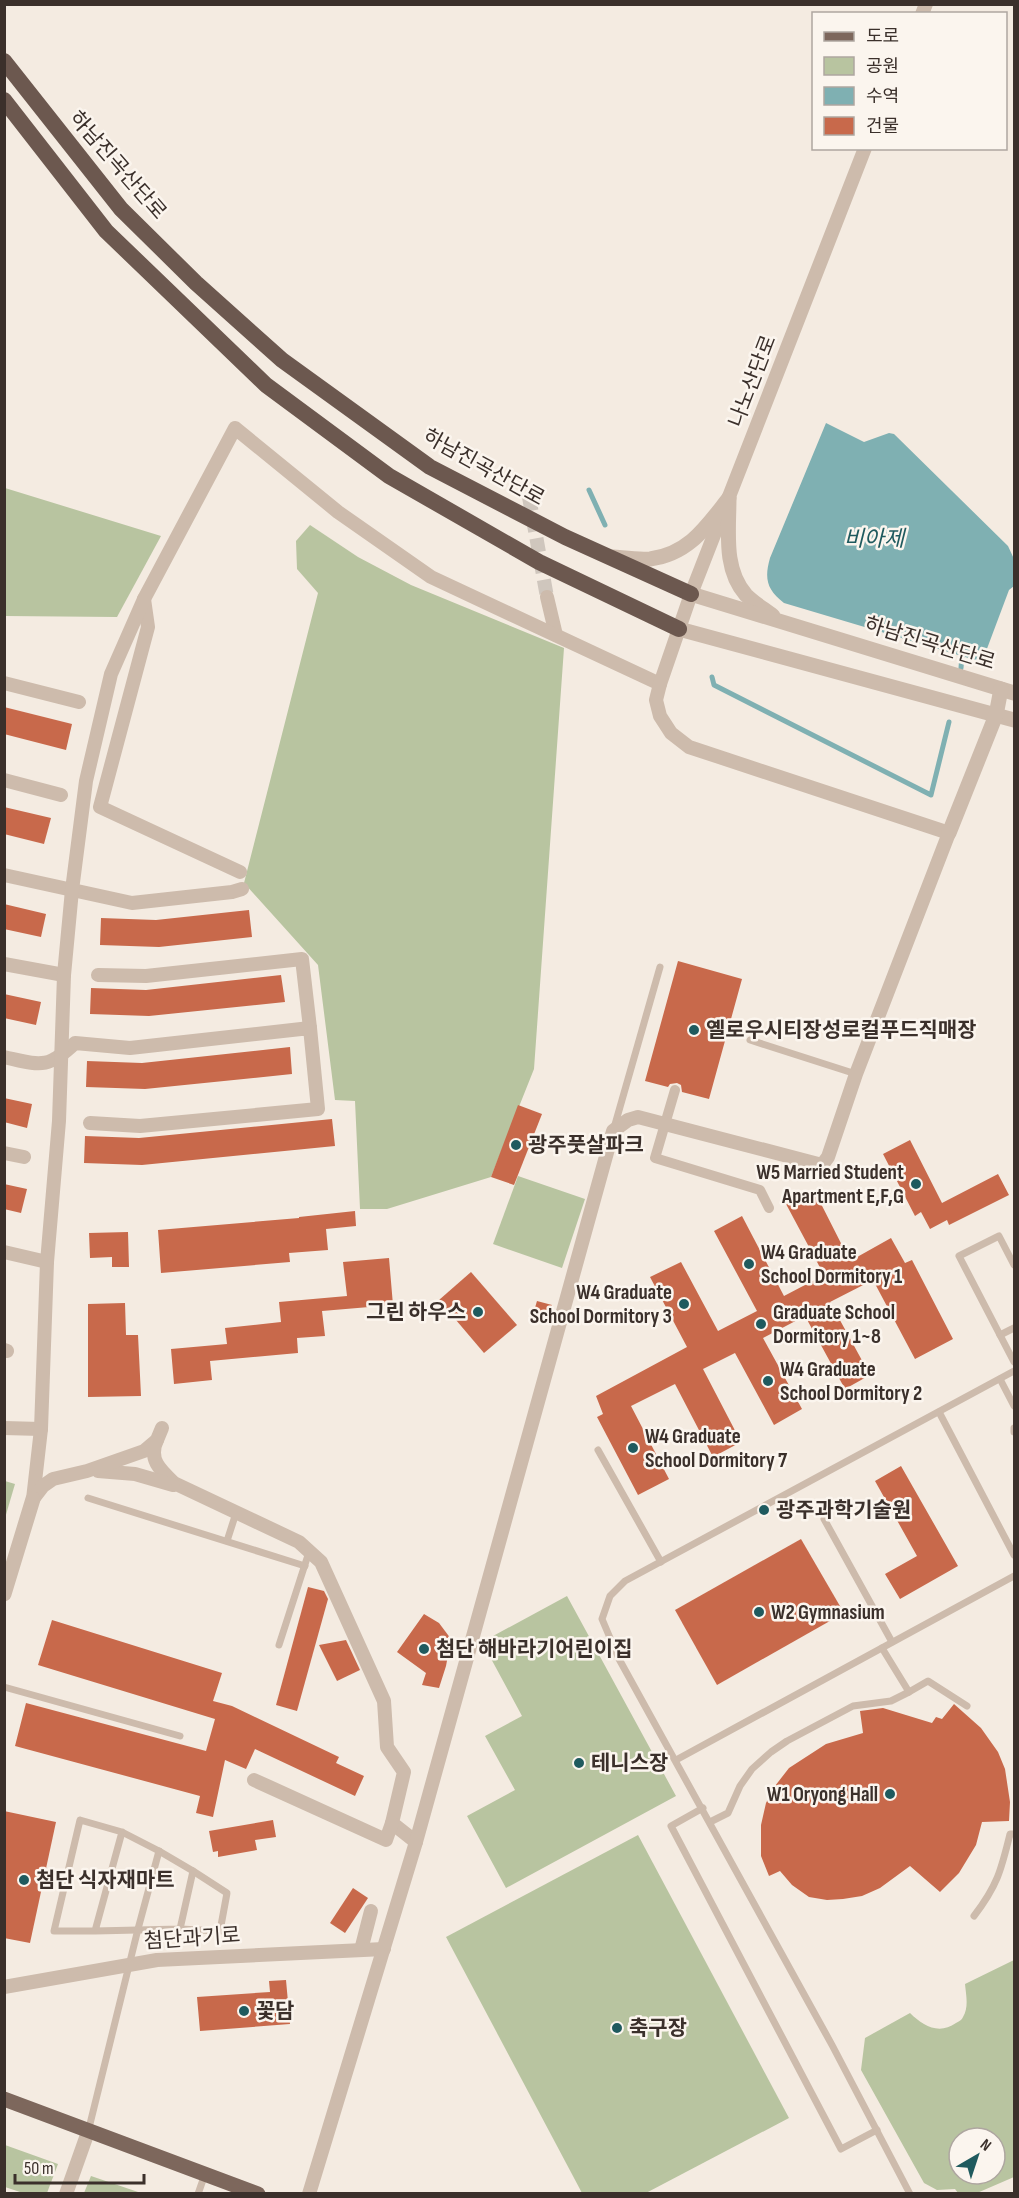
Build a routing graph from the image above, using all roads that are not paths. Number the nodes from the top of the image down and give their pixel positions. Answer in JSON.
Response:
{"nodes":[{"id":1,"x":4,"y":61,"type":"edge"},
{"id":2,"x":4,"y":100,"type":"edge"},
{"id":3,"x":864,"y":150,"type":"edge"},
{"id":4,"x":729,"y":498,"type":"junction"},
{"id":5,"x":608,"y":557,"type":"junction"},
{"id":6,"x":692,"y":594,"type":"junction"},
{"id":7,"x":547,"y":597,"type":"tunnel mouth"},
{"id":8,"x":144,"y":599,"type":"junction"},
{"id":9,"x":780,"y":621,"type":"junction"},
{"id":10,"x":679,"y":629,"type":"junction"},
{"id":11,"x":556,"y":635,"type":"junction"},
{"id":12,"x":4,"y":683,"type":"edge"},
{"id":13,"x":660,"y":684,"type":"junction"},
{"id":14,"x":1008,"y":691,"type":"edge"},
{"id":15,"x":79,"y":702,"type":"dead end"},
{"id":16,"x":996,"y":715,"type":"junction"},
{"id":17,"x":1014,"y":720,"type":"edge"},
{"id":18,"x":4,"y":780,"type":"edge"},
{"id":19,"x":61,"y":795,"type":"dead end"},
{"id":20,"x":949,"y":833,"type":"junction"},
{"id":21,"x":240,"y":872,"type":"dead end"},
{"id":22,"x":4,"y":875,"type":"edge"},
{"id":23,"x":242,"y":889,"type":"dead end"},
{"id":24,"x":72,"y":890,"type":"junction"},
{"id":25,"x":4,"y":963,"type":"edge"},
{"id":26,"x":660,"y":967,"type":"dead end"},
{"id":27,"x":64,"y":975,"type":"junction"},
{"id":28,"x":98,"y":975,"type":"dead end"},
{"id":29,"x":310,"y":1028,"type":"junction"},
{"id":30,"x":750,"y":1040,"type":"dead end"},
{"id":31,"x":61,"y":1056,"type":"junction"},
{"id":32,"x":4,"y":1057,"type":"edge"},
{"id":33,"x":856,"y":1074,"type":"junction"},
{"id":34,"x":675,"y":1090,"type":"dead end"},
{"id":35,"x":90,"y":1123,"type":"dead end"},
{"id":36,"x":665,"y":1125,"type":"junction"},
{"id":37,"x":614,"y":1131,"type":"junction"},
{"id":38,"x":4,"y":1153,"type":"edge"},
{"id":39,"x":24,"y":1157,"type":"dead end"},
{"id":40,"x":770,"y":1208,"type":"dead end"},
{"id":41,"x":4,"y":1252,"type":"edge"},
{"id":42,"x":47,"y":1262,"type":"junction"},
{"id":43,"x":1014,"y":1265,"type":"edge"},
{"id":44,"x":1014,"y":1328,"type":"edge"},
{"id":45,"x":1000,"y":1335,"type":"junction"},
{"id":46,"x":1014,"y":1362,"type":"edge"},
{"id":47,"x":1014,"y":1371,"type":"edge"},
{"id":48,"x":1000,"y":1379,"type":"junction"},
{"id":49,"x":1014,"y":1406,"type":"edge"},
{"id":50,"x":939,"y":1412,"type":"junction"},
{"id":51,"x":4,"y":1428,"type":"edge"},
{"id":52,"x":41,"y":1429,"type":"junction"},
{"id":53,"x":598,"y":1450,"type":"dead end"},
{"id":54,"x":87,"y":1471,"type":"junction"},
{"id":55,"x":180,"y":1487,"type":"junction"},
{"id":56,"x":88,"y":1498,"type":"dead end"},
{"id":57,"x":33,"y":1499,"type":"junction"},
{"id":58,"x":236,"y":1513,"type":"junction"},
{"id":59,"x":824,"y":1519,"type":"dead end"},
{"id":60,"x":227,"y":1541,"type":"junction"},
{"id":61,"x":309,"y":1552,"type":"junction"},
{"id":62,"x":1014,"y":1555,"type":"edge"},
{"id":63,"x":661,"y":1562,"type":"junction"},
{"id":64,"x":305,"y":1566,"type":"junction"},
{"id":65,"x":1014,"y":1576,"type":"edge"},
{"id":66,"x":4,"y":1594,"type":"edge"},
{"id":67,"x":892,"y":1642,"type":"junction"},
{"id":68,"x":279,"y":1645,"type":"dead end"},
{"id":69,"x":882,"y":1648,"type":"junction"},
{"id":70,"x":4,"y":1687,"type":"edge"},
{"id":71,"x":909,"y":1692,"type":"junction"},
{"id":72,"x":967,"y":1706,"type":"dead end"},
{"id":73,"x":180,"y":1736,"type":"dead end"},
{"id":74,"x":676,"y":1760,"type":"junction"},
{"id":75,"x":254,"y":1780,"type":"dead end"},
{"id":76,"x":703,"y":1809,"type":"junction"},
{"id":77,"x":710,"y":1822,"type":"junction"},
{"id":78,"x":392,"y":1823,"type":"junction"},
{"id":79,"x":122,"y":1832,"type":"junction"},
{"id":80,"x":1014,"y":1834,"type":"edge"},
{"id":81,"x":416,"y":1842,"type":"junction"},
{"id":82,"x":159,"y":1851,"type":"junction"},
{"id":83,"x":193,"y":1870,"type":"junction"},
{"id":84,"x":371,"y":1911,"type":"dead end"},
{"id":85,"x":974,"y":1916,"type":"dead end"},
{"id":86,"x":138,"y":1929,"type":"junction"},
{"id":87,"x":180,"y":1929,"type":"junction"},
{"id":88,"x":95,"y":1931,"type":"junction"},
{"id":89,"x":384,"y":1948,"type":"junction"},
{"id":90,"x":361,"y":1950,"type":"junction"},
{"id":91,"x":130,"y":1963,"type":"junction"},
{"id":92,"x":4,"y":1987,"type":"edge"},
{"id":93,"x":4,"y":2099,"type":"edge"},
{"id":94,"x":877,"y":2130,"type":"junction"},
{"id":95,"x":88,"y":2132,"type":"junction"},
{"id":96,"x":205,"y":2174,"type":"junction"},
{"id":97,"x":66,"y":2193,"type":"edge"},
{"id":98,"x":198,"y":2193,"type":"edge"},
{"id":99,"x":258,"y":2193,"type":"edge"},
{"id":100,"x":309,"y":2193,"type":"edge"},
{"id":101,"x":910,"y":2193,"type":"edge"}],
"edges":[{"from":1,"to":5,"type":"highway","name":"하남진곡산단로"},
{"from":2,"to":10,"type":"highway"},
{"from":3,"to":4,"type":"street","name":"나노산단로"},
{"from":4,"to":5,"type":"street"},
{"from":4,"to":6,"type":"street","name":"나노산단로"},
{"from":4,"to":9,"type":"street"},
{"from":5,"to":6,"type":"highway","name":"하남진곡산단로"},
{"from":6,"to":9,"type":"street","name":"하남진곡산단로"},
{"from":6,"to":10,"type":"street","name":"나노산단로"},
{"from":7,"to":11,"type":"street"},
{"from":8,"to":11,"type":"street"},
{"from":8,"to":21,"type":"street"},
{"from":8,"to":24,"type":"street"},
{"from":9,"to":14,"type":"street","name":"하남진곡산단로"},
{"from":10,"to":13,"type":"street","name":"나노산단로"},
{"from":10,"to":16,"type":"street"},
{"from":11,"to":13,"type":"street"},
{"from":12,"to":15,"type":"street"},
{"from":13,"to":20,"type":"street","name":"나노산단로"},
{"from":14,"to":16,"type":"street"},
{"from":16,"to":17,"type":"street"},
{"from":16,"to":20,"type":"street"},
{"from":18,"to":19,"type":"street"},
{"from":20,"to":33,"type":"street"},
{"from":22,"to":24,"type":"street"},
{"from":23,"to":24,"type":"street"},
{"from":24,"to":27,"type":"street"},
{"from":25,"to":27,"type":"street"},
{"from":26,"to":37,"type":"lane"},
{"from":27,"to":31,"type":"street"},
{"from":28,"to":29,"type":"street"},
{"from":29,"to":31,"type":"street"},
{"from":29,"to":35,"type":"street"},
{"from":30,"to":33,"type":"lane"},
{"from":31,"to":32,"type":"street"},
{"from":31,"to":42,"type":"street"},
{"from":33,"to":36,"type":"street"},
{"from":34,"to":36,"type":"street"},
{"from":36,"to":37,"type":"street"},
{"from":36,"to":40,"type":"street"},
{"from":37,"to":81,"type":"street"},
{"from":38,"to":39,"type":"street"},
{"from":41,"to":42,"type":"street"},
{"from":42,"to":52,"type":"street"},
{"from":43,"to":45,"type":"lane"},
{"from":44,"to":45,"type":"lane"},
{"from":45,"to":46,"type":"lane"},
{"from":47,"to":48,"type":"lane"},
{"from":48,"to":49,"type":"lane"},
{"from":48,"to":50,"type":"lane"},
{"from":50,"to":62,"type":"lane"},
{"from":50,"to":63,"type":"lane"},
{"from":51,"to":52,"type":"street"},
{"from":52,"to":57,"type":"street"},
{"from":53,"to":63,"type":"lane"},
{"from":54,"to":55,"type":"street"},
{"from":54,"to":55,"type":"street"},
{"from":54,"to":57,"type":"street"},
{"from":55,"to":58,"type":"street"},
{"from":56,"to":60,"type":"lane"},
{"from":57,"to":66,"type":"street"},
{"from":58,"to":60,"type":"lane"},
{"from":58,"to":61,"type":"street"},
{"from":59,"to":67,"type":"lane"},
{"from":60,"to":64,"type":"lane"},
{"from":61,"to":64,"type":"lane"},
{"from":61,"to":78,"type":"street"},
{"from":63,"to":74,"type":"lane"},
{"from":64,"to":68,"type":"lane"},
{"from":65,"to":67,"type":"lane"},
{"from":67,"to":69,"type":"lane"},
{"from":69,"to":71,"type":"lane"},
{"from":69,"to":74,"type":"lane"},
{"from":70,"to":73,"type":"lane"},
{"from":71,"to":72,"type":"lane"},
{"from":71,"to":77,"type":"lane"},
{"from":74,"to":76,"type":"lane"},
{"from":75,"to":78,"type":"street"},
{"from":76,"to":77,"type":"lane"},
{"from":76,"to":94,"type":"lane"},
{"from":77,"to":94,"type":"lane"},
{"from":78,"to":81,"type":"street"},
{"from":79,"to":82,"type":"lane"},
{"from":79,"to":88,"type":"lane"},
{"from":79,"to":88,"type":"lane"},
{"from":80,"to":85,"type":"lane"},
{"from":81,"to":89,"type":"street"},
{"from":82,"to":83,"type":"lane"},
{"from":82,"to":86,"type":"lane"},
{"from":83,"to":87,"type":"lane"},
{"from":83,"to":87,"type":"lane"},
{"from":84,"to":90,"type":"street"},
{"from":86,"to":87,"type":"lane"},
{"from":86,"to":88,"type":"lane"},
{"from":86,"to":91,"type":"lane"},
{"from":89,"to":90,"type":"street","name":"첨단과기로"},
{"from":89,"to":100,"type":"street"},
{"from":90,"to":91,"type":"street","name":"첨단과기로"},
{"from":91,"to":92,"type":"street","name":"첨단과기로"},
{"from":91,"to":95,"type":"lane"},
{"from":93,"to":95,"type":"main road"},
{"from":94,"to":101,"type":"lane"},
{"from":95,"to":96,"type":"main road"},
{"from":95,"to":97,"type":"street"},
{"from":96,"to":98,"type":"lane"},
{"from":96,"to":99,"type":"main road"}]}
